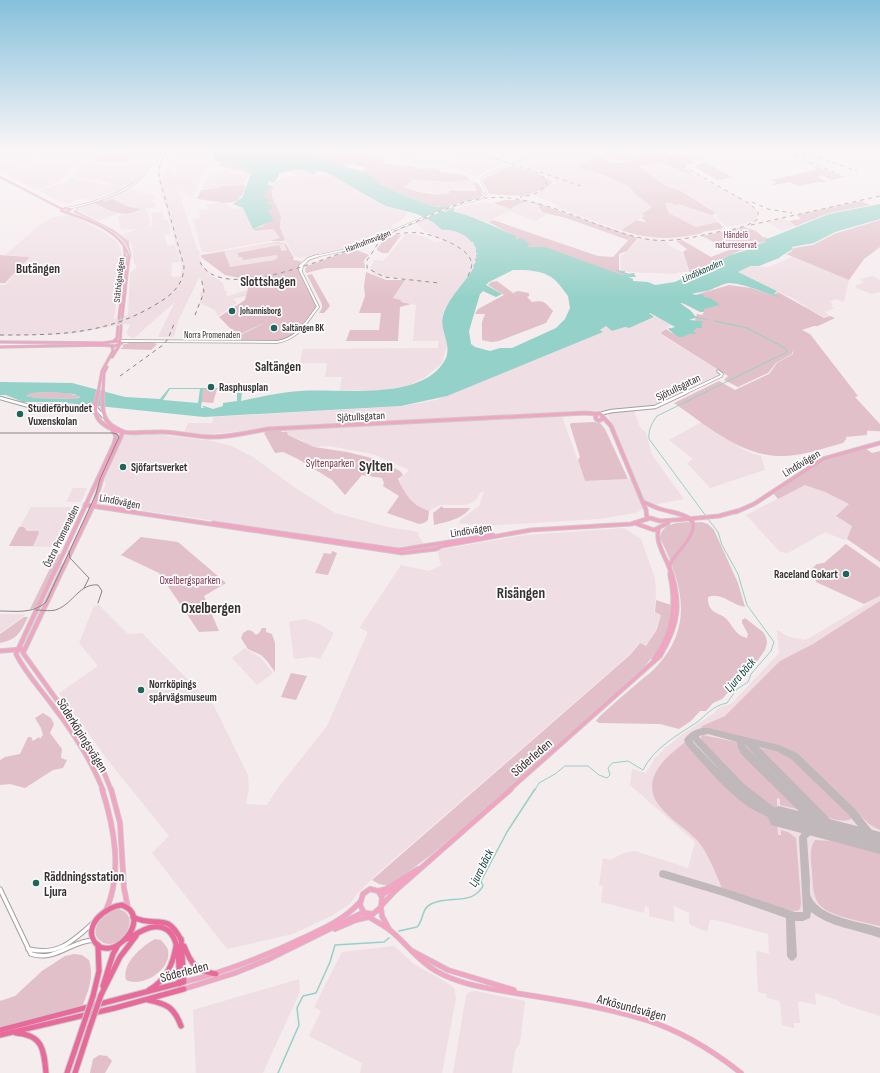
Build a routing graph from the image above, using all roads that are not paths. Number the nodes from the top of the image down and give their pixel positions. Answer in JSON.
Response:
{"nodes":[{"id":1,"x":44,"y":199,"type":"edge"},
{"id":2,"x":96,"y":199,"type":"edge"},
{"id":3,"x":476,"y":199,"type":"edge"},
{"id":4,"x":48,"y":201,"type":"junction"},
{"id":5,"x":62,"y":209,"type":"junction"},
{"id":6,"x":69,"y":209,"type":"junction"},
{"id":7,"x":64,"y":212,"type":"junction"},
{"id":8,"x":81,"y":218,"type":"junction"},
{"id":9,"x":121,"y":317,"type":"tunnel mouth"},
{"id":10,"x":291,"y":339,"type":"joint"},
{"id":11,"x":77,"y":342,"type":"junction"},
{"id":12,"x":113,"y":342,"type":"junction"},
{"id":13,"x":83,"y":343,"type":"junction"},
{"id":14,"x":120,"y":343,"type":"junction"},
{"id":15,"x":0,"y":344,"type":"edge"},
{"id":16,"x":76,"y":346,"type":"junction"},
{"id":17,"x":80,"y":346,"type":"junction"},
{"id":18,"x":111,"y":346,"type":"junction"},
{"id":19,"x":114,"y":352,"type":"junction"},
{"id":20,"x":718,"y":371,"type":"dead end"},
{"id":21,"x":0,"y":398,"type":"edge"},
{"id":22,"x":96,"y":403,"type":"junction"},
{"id":23,"x":79,"y":406,"type":"junction"},
{"id":24,"x":101,"y":406,"type":"junction"},
{"id":25,"x":86,"y":407,"type":"junction"},
{"id":26,"x":90,"y":408,"type":"junction"},
{"id":27,"x":96,"y":409,"type":"junction"},
{"id":28,"x":610,"y":412,"type":"junction"},
{"id":29,"x":581,"y":413,"type":"junction"},
{"id":30,"x":598,"y":414,"type":"junction"},
{"id":31,"x":103,"y":416,"type":"junction"},
{"id":32,"x":603,"y":417,"type":"junction"},
{"id":33,"x":595,"y":418,"type":"junction"},
{"id":34,"x":600,"y":420,"type":"junction"},
{"id":35,"x":611,"y":426,"type":"junction"},
{"id":36,"x":112,"y":429,"type":"junction"},
{"id":37,"x":121,"y":432,"type":"junction"},
{"id":38,"x":880,"y":443,"type":"edge"},
{"id":39,"x":642,"y":501,"type":"junction"},
{"id":40,"x":85,"y":505,"type":"junction"},
{"id":41,"x":92,"y":506,"type":"junction"},
{"id":42,"x":646,"y":510,"type":"junction"},
{"id":43,"x":646,"y":520,"type":"junction"},
{"id":44,"x":655,"y":520,"type":"junction"},
{"id":45,"x":691,"y":520,"type":"junction"},
{"id":46,"x":631,"y":524,"type":"junction"},
{"id":47,"x":659,"y":527,"type":"junction"},
{"id":48,"x":647,"y":528,"type":"junction"},
{"id":49,"x":658,"y":539,"type":"junction"},
{"id":50,"x":667,"y":562,"type":"junction"},
{"id":51,"x":669,"y":566,"type":"junction"},
{"id":52,"x":24,"y":649,"type":"junction"},
{"id":53,"x":0,"y":651,"type":"edge"},
{"id":54,"x":16,"y":651,"type":"junction"},
{"id":55,"x":649,"y":666,"type":"junction"},
{"id":56,"x":426,"y":864,"type":"junction"},
{"id":57,"x":0,"y":889,"type":"edge"},
{"id":58,"x":380,"y":893,"type":"junction"},
{"id":59,"x":360,"y":902,"type":"junction"},
{"id":60,"x":382,"y":906,"type":"junction"},
{"id":61,"x":128,"y":908,"type":"junction"},
{"id":62,"x":106,"y":910,"type":"junction"},
{"id":63,"x":365,"y":912,"type":"junction"},
{"id":64,"x":133,"y":917,"type":"junction"},
{"id":65,"x":369,"y":917,"type":"junction"},
{"id":66,"x":97,"y":920,"type":"junction"},
{"id":67,"x":390,"y":930,"type":"junction"},
{"id":68,"x":138,"y":933,"type":"junction"},
{"id":69,"x":322,"y":934,"type":"junction"},
{"id":70,"x":125,"y":940,"type":"junction"},
{"id":71,"x":178,"y":941,"type":"junction"},
{"id":72,"x":96,"y":942,"type":"junction"},
{"id":73,"x":118,"y":945,"type":"junction"},
{"id":74,"x":28,"y":949,"type":"junction"},
{"id":75,"x":216,"y":974,"type":"junction"},
{"id":76,"x":182,"y":985,"type":"junction"},
{"id":77,"x":141,"y":994,"type":"junction"},
{"id":78,"x":101,"y":995,"type":"junction"},
{"id":79,"x":147,"y":1000,"type":"junction"},
{"id":80,"x":181,"y":1026,"type":"dead end"},
{"id":81,"x":0,"y":1030,"type":"edge"},
{"id":82,"x":9,"y":1033,"type":"junction"},
{"id":83,"x":0,"y":1035,"type":"edge"},
{"id":84,"x":46,"y":1073,"type":"edge"},
{"id":85,"x":67,"y":1073,"type":"edge"},
{"id":86,"x":75,"y":1073,"type":"edge"},
{"id":87,"x":741,"y":1073,"type":"edge"}],
"edges":[{"from":1,"to":4,"type":"main road","name":"Ståthögavägen"},
{"from":2,"to":6,"type":"street"},
{"from":3,"to":10,"type":"street","name":"Hanholmsvägen"},
{"from":4,"to":5,"type":"main road","name":"Ståthögavägen"},
{"from":4,"to":6,"type":"main road","name":"Ståthögavägen"},
{"from":5,"to":6,"type":"main road"},
{"from":5,"to":7,"type":"main road"},
{"from":6,"to":7,"type":"main road"},
{"from":6,"to":8,"type":"main road","name":"Ståthögavägen"},
{"from":7,"to":8,"type":"main road","name":"Ståthögavägen"},
{"from":8,"to":9,"type":"main road","name":"Ståthögavägen"},
{"from":10,"to":14,"type":"street","name":"Norra Promenaden"},
{"from":11,"to":13,"type":"main road"},
{"from":11,"to":15,"type":"main road"},
{"from":11,"to":16,"type":"main road"},
{"from":12,"to":13,"type":"main road"},
{"from":12,"to":14,"type":"main road"},
{"from":12,"to":14,"type":"main road"},
{"from":12,"to":18,"type":"main road"},
{"from":13,"to":17,"type":"main road"},
{"from":14,"to":18,"type":"main road"},
{"from":14,"to":19,"type":"main road"},
{"from":15,"to":16,"type":"main road"},
{"from":16,"to":17,"type":"main road"},
{"from":17,"to":18,"type":"main road"},
{"from":18,"to":19,"type":"main road"},
{"from":19,"to":22,"type":"main road"},
{"from":19,"to":24,"type":"main road"},
{"from":20,"to":28,"type":"street","name":"Sjötullsgatan"},
{"from":21,"to":23,"type":"street"},
{"from":22,"to":26,"type":"main road"},
{"from":22,"to":27,"type":"main road"},
{"from":23,"to":25,"type":"street"},
{"from":23,"to":26,"type":"street"},
{"from":24,"to":27,"type":"street"},
{"from":24,"to":31,"type":"main road"},
{"from":25,"to":26,"type":"main road"},
{"from":25,"to":27,"type":"street"},
{"from":26,"to":27,"type":"street"},
{"from":27,"to":31,"type":"street"},
{"from":27,"to":36,"type":"main road","name":"Sjötullsgatan"},
{"from":28,"to":30,"type":"street","name":"Sjötullsgatan"},
{"from":28,"to":32,"type":"street","name":"Sjötullsgatan"},
{"from":29,"to":30,"type":"main road","name":"Sjötullsgatan"},
{"from":29,"to":33,"type":"main road","name":"Sjötullsgatan"},
{"from":29,"to":37,"type":"main road","name":"Sjötullsgatan"},
{"from":30,"to":32,"type":"main road"},
{"from":30,"to":33,"type":"main road"},
{"from":31,"to":37,"type":"main road"},
{"from":32,"to":34,"type":"main road"},
{"from":32,"to":35,"type":"main road"},
{"from":33,"to":34,"type":"main road","name":"Sjötullsgatan"},
{"from":34,"to":35,"type":"main road"},
{"from":35,"to":39,"type":"main road"},
{"from":36,"to":37,"type":"main road","name":"Sjötullsgatan"},
{"from":36,"to":40,"type":"main road","name":"Östra Promenaden"},
{"from":37,"to":41,"type":"main road","name":"Östra Promenaden"},
{"from":38,"to":45,"type":"main road","name":"Lindövägen"},
{"from":39,"to":42,"type":"main road"},
{"from":39,"to":45,"type":"main road"},
{"from":40,"to":41,"type":"main road","name":"Lindövägen"},
{"from":40,"to":54,"type":"main road","name":"Östra Promenaden"},
{"from":41,"to":46,"type":"main road","name":"Lindövägen"},
{"from":41,"to":52,"type":"main road","name":"Östra Promenaden"},
{"from":42,"to":43,"type":"main road"},
{"from":42,"to":44,"type":"main road"},
{"from":43,"to":44,"type":"main road","name":"Lindövägen"},
{"from":43,"to":46,"type":"main road","name":"Lindövägen"},
{"from":43,"to":48,"type":"main road"},
{"from":44,"to":45,"type":"main road","name":"Lindövägen"},
{"from":44,"to":47,"type":"main road"},
{"from":45,"to":47,"type":"main road","name":"Lindövägen"},
{"from":45,"to":51,"type":"main road"},
{"from":46,"to":48,"type":"main road","name":"Lindövägen"},
{"from":47,"to":48,"type":"main road","name":"Lindövägen"},
{"from":47,"to":49,"type":"main road","name":"Söderleden"},
{"from":48,"to":49,"type":"main road","name":"Söderleden"},
{"from":49,"to":50,"type":"main road","name":"Söderleden"},
{"from":50,"to":51,"type":"main road","name":"Söderleden"},
{"from":50,"to":55,"type":"main road","name":"Söderleden"},
{"from":51,"to":55,"type":"main road","name":"Söderleden"},
{"from":52,"to":54,"type":"main road"},
{"from":52,"to":61,"type":"main road","name":"Söderköpingsvägen"},
{"from":53,"to":54,"type":"main road"},
{"from":54,"to":62,"type":"main road","name":"Söderköpingsvägen"},
{"from":55,"to":56,"type":"main road","name":"Söderleden"},
{"from":56,"to":58,"type":"main road","name":"Söderleden"},
{"from":56,"to":60,"type":"main road","name":"Söderleden"},
{"from":57,"to":74,"type":"street"},
{"from":58,"to":59,"type":"main road"},
{"from":58,"to":60,"type":"main road"},
{"from":59,"to":63,"type":"main road"},
{"from":59,"to":75,"type":"main road","name":"Söderleden"},
{"from":60,"to":63,"type":"main road"},
{"from":60,"to":67,"type":"main road","name":"Arkösundsvägen"},
{"from":61,"to":62,"type":"highway"},
{"from":61,"to":64,"type":"highway"},
{"from":62,"to":66,"type":"highway"},
{"from":63,"to":65,"type":"main road","name":"Arkösundsvägen"},
{"from":63,"to":69,"type":"main road","name":"Söderleden"},
{"from":64,"to":70,"type":"highway"},
{"from":64,"to":71,"type":"highway"},
{"from":65,"to":67,"type":"main road","name":"Arkösundsvägen"},
{"from":65,"to":69,"type":"main road","name":"Söderleden"},
{"from":66,"to":72,"type":"highway"},
{"from":66,"to":74,"type":"street"},
{"from":67,"to":87,"type":"main road","name":"Arkösundsvägen"},
{"from":68,"to":70,"type":"highway"},
{"from":68,"to":71,"type":"highway"},
{"from":68,"to":78,"type":"highway"},
{"from":69,"to":76,"type":"main road","name":"Söderleden"},
{"from":70,"to":73,"type":"highway"},
{"from":71,"to":75,"type":"highway"},
{"from":71,"to":76,"type":"highway"},
{"from":71,"to":77,"type":"highway"},
{"from":72,"to":73,"type":"highway"},
{"from":72,"to":74,"type":"street"},
{"from":72,"to":85,"type":"highway","bridge":true},
{"from":73,"to":78,"type":"highway"},
{"from":75,"to":76,"type":"main road","name":"Söderleden"},
{"from":76,"to":77,"type":"highway","name":"Söderleden"},
{"from":76,"to":79,"type":"highway","name":"Söderleden"},
{"from":77,"to":81,"type":"highway","name":"Söderleden"},
{"from":78,"to":86,"type":"highway","bridge":true},
{"from":79,"to":80,"type":"highway"},
{"from":79,"to":82,"type":"highway","name":"Söderleden"},
{"from":82,"to":83,"type":"highway","name":"Söderleden"},
{"from":82,"to":84,"type":"highway"}]}
